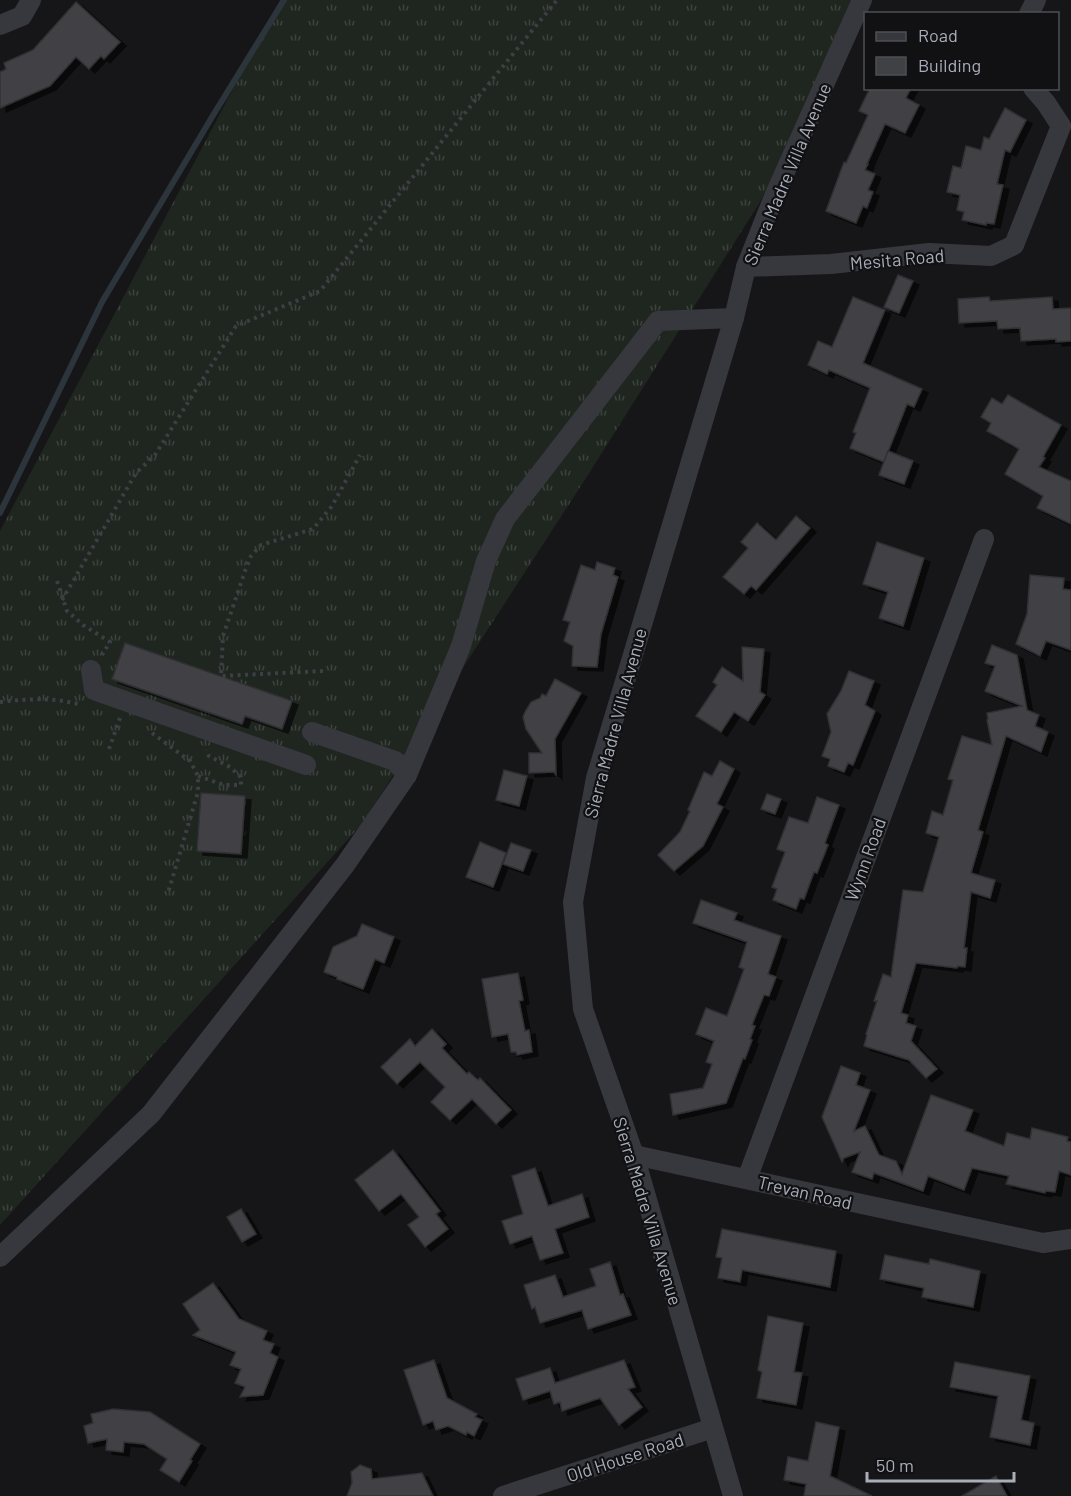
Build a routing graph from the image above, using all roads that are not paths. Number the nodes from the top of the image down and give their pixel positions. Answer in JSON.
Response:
{"nodes":[{"id":1,"x":31,"y":0,"type":"edge"},
{"id":2,"x":862,"y":0,"type":"edge"},
{"id":3,"x":0,"y":25,"type":"edge"},
{"id":4,"x":1035,"y":90,"type":"edge"},
{"id":5,"x":747,"y":267,"type":"junction"},
{"id":6,"x":734,"y":318,"type":"junction"},
{"id":7,"x":984,"y":539,"type":"dead end"},
{"id":8,"x":91,"y":670,"type":"road end"},
{"id":9,"x":312,"y":732,"type":"dead end"},
{"id":10,"x":306,"y":765,"type":"dead end"},
{"id":11,"x":407,"y":775,"type":"junction"},
{"id":12,"x":634,"y":1155,"type":"junction"},
{"id":13,"x":747,"y":1179,"type":"junction"},
{"id":14,"x":1071,"y":1239,"type":"edge"},
{"id":15,"x":0,"y":1257,"type":"edge"},
{"id":16,"x":713,"y":1428,"type":"junction"},
{"id":17,"x":503,"y":1496,"type":"edge"},
{"id":18,"x":733,"y":1496,"type":"edge"}],
"edges":[{"from":1,"to":3,"type":"street"},
{"from":2,"to":5,"type":"street","name":"Sierra Madre Villa Avenue"},
{"from":4,"to":5,"type":"street","name":"Mesita Road"},
{"from":5,"to":6,"type":"street","name":"Sierra Madre Villa Avenue"},
{"from":6,"to":11,"type":"street"},
{"from":6,"to":12,"type":"street","name":"Sierra Madre Villa Avenue"},
{"from":7,"to":13,"type":"street","name":"Wynn Road"},
{"from":8,"to":10,"type":"street"},
{"from":9,"to":11,"type":"street"},
{"from":11,"to":15,"type":"street"},
{"from":12,"to":13,"type":"street","name":"Trevan Road"},
{"from":12,"to":16,"type":"street","name":"Sierra Madre Villa Avenue"},
{"from":13,"to":14,"type":"street","name":"Trevan Road"},
{"from":16,"to":17,"type":"street","name":"Old House Road"},
{"from":16,"to":18,"type":"street","name":"Sierra Madre Villa Avenue"}]}
